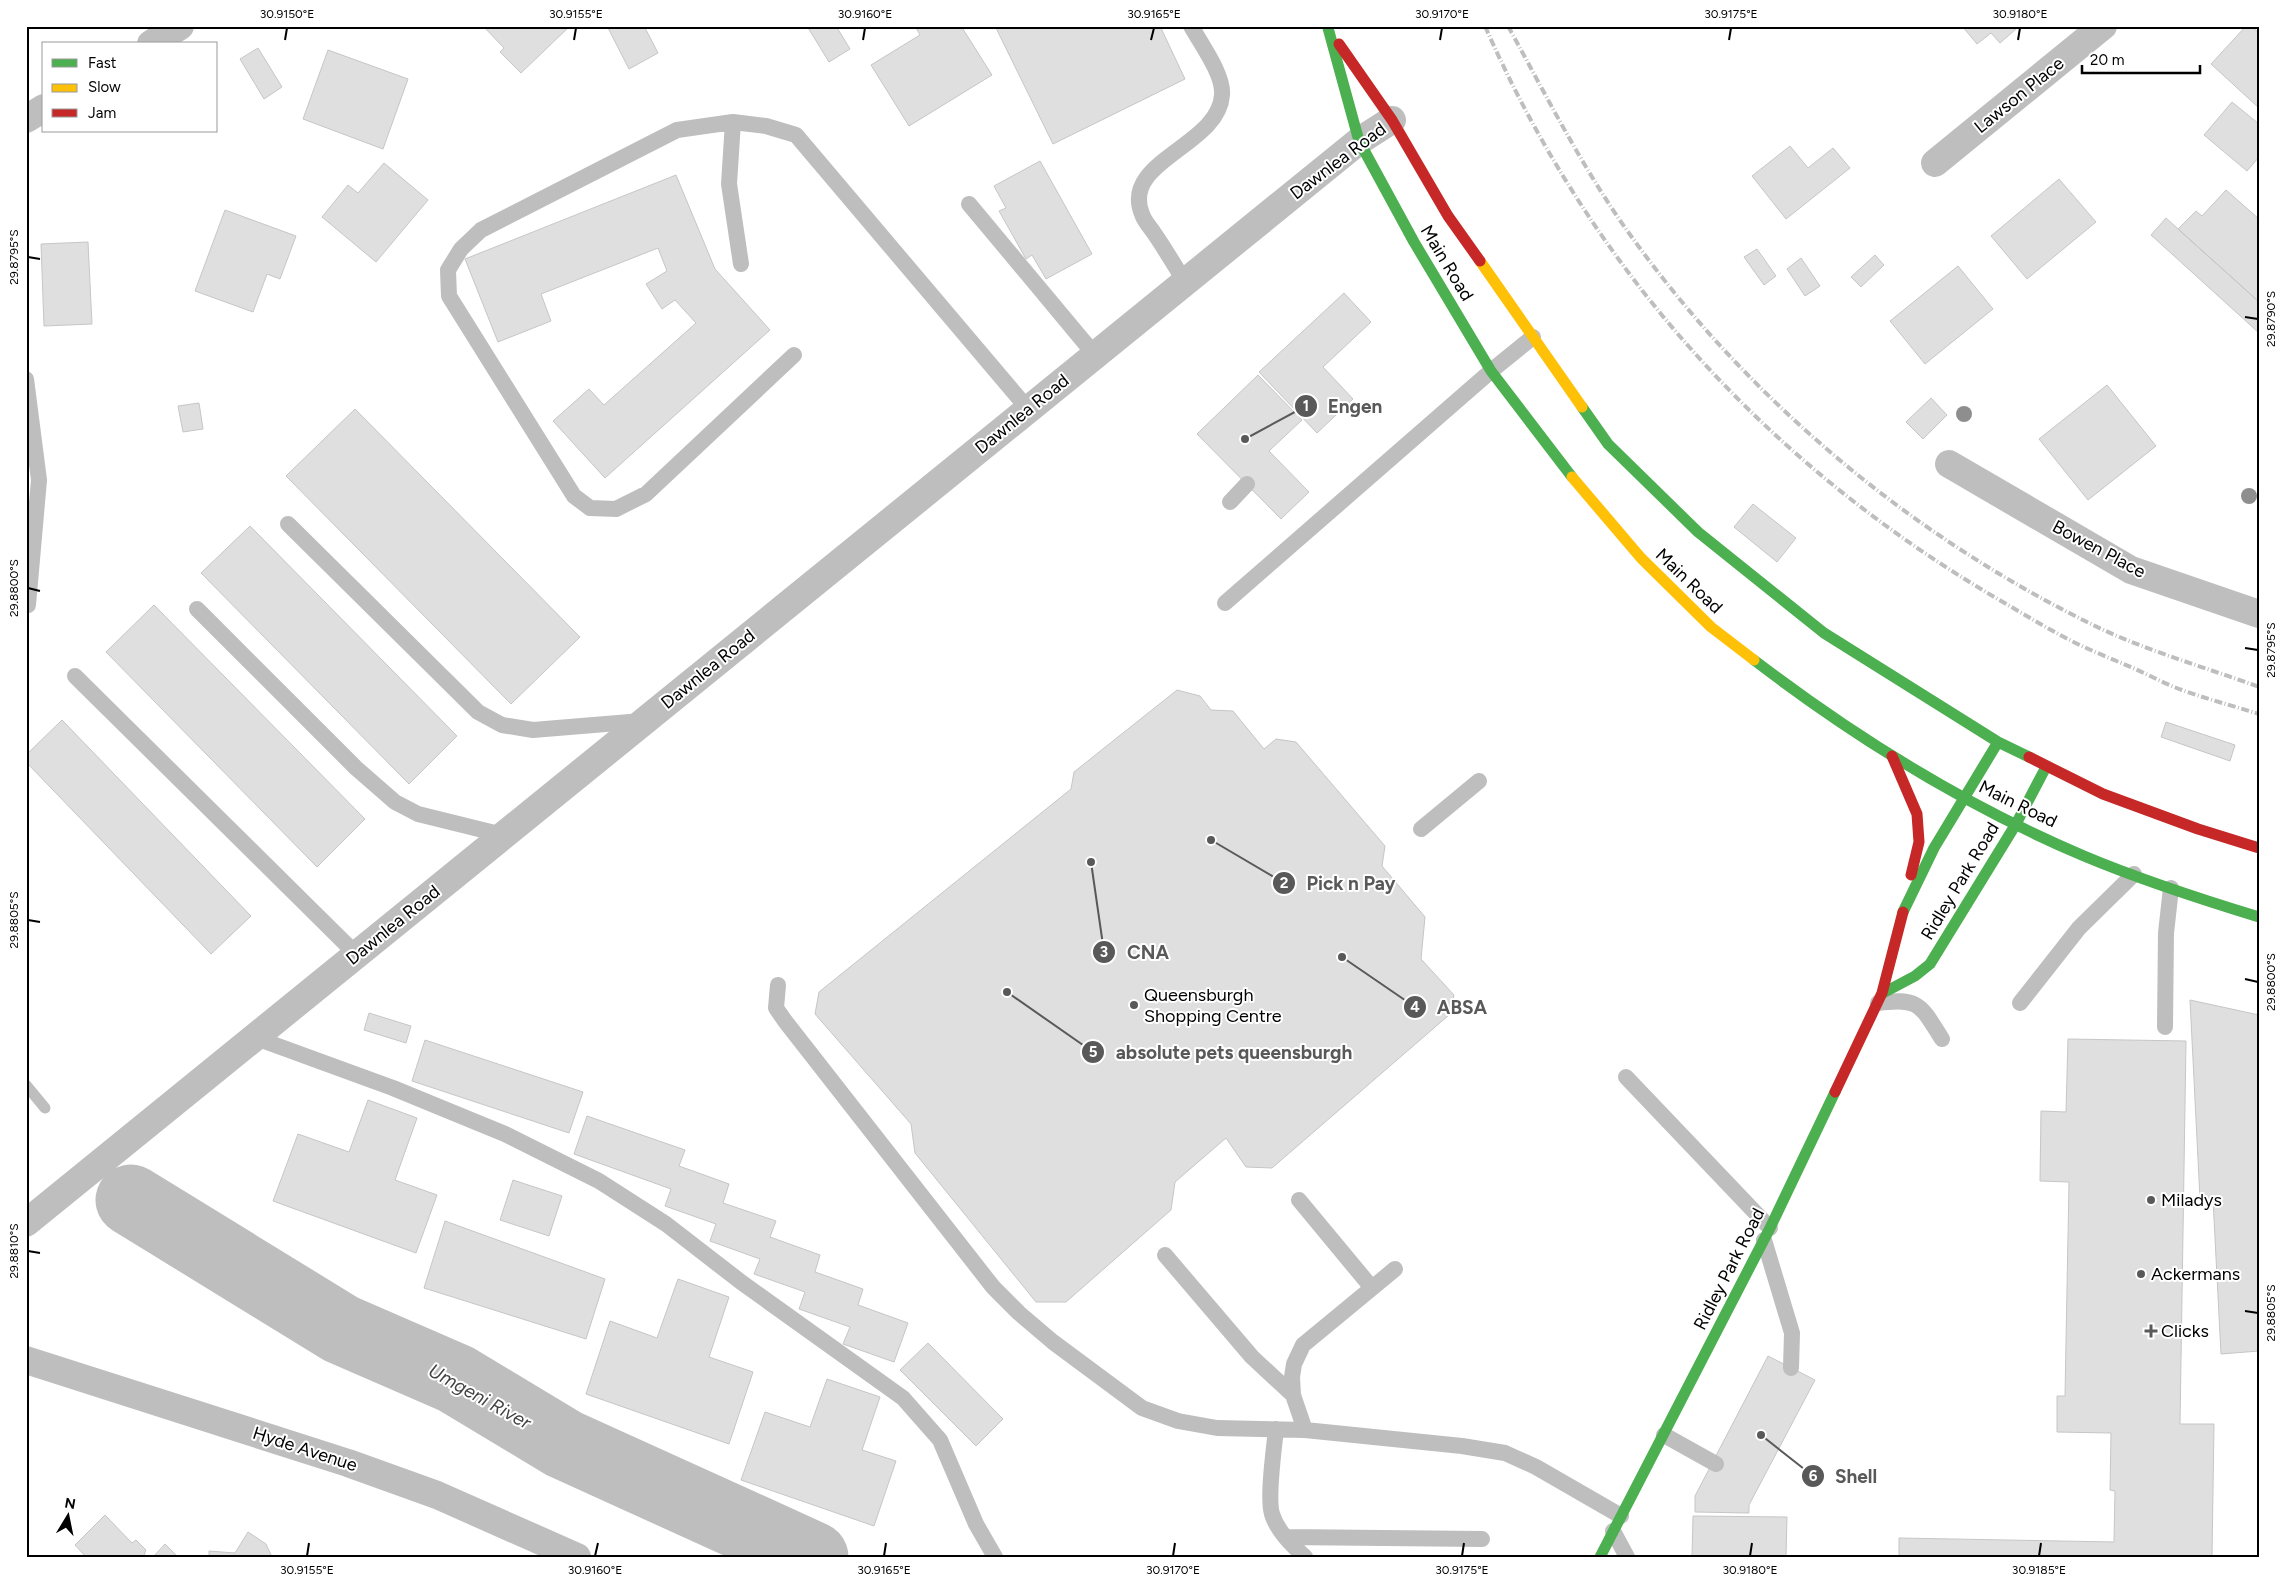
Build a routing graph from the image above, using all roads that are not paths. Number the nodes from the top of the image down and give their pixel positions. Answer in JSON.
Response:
{"nodes":[{"id":1,"x":180,"y":26,"type":"edge"},
{"id":2,"x":1192,"y":26,"type":"edge"},
{"id":3,"x":2103,"y":26,"type":"edge"},
{"id":4,"x":1327,"y":27,"type":"edge"},
{"id":5,"x":154,"y":42,"type":"edge"},
{"id":6,"x":42,"y":109,"type":"edge"},
{"id":7,"x":26,"y":119,"type":"edge"},
{"id":8,"x":1392,"y":120,"type":"junction"},
{"id":9,"x":733,"y":122,"type":"junction"},
{"id":10,"x":1359,"y":141,"type":"junction"},
{"id":11,"x":1934,"y":163,"type":"dead end"},
{"id":12,"x":969,"y":204,"type":"dead end"},
{"id":13,"x":741,"y":264,"type":"dead end"},
{"id":14,"x":1186,"y":282,"type":"junction"},
{"id":15,"x":1533,"y":337,"type":"junction"},
{"id":16,"x":794,"y":355,"type":"dead end"},
{"id":17,"x":1095,"y":355,"type":"junction"},
{"id":18,"x":1491,"y":371,"type":"junction"},
{"id":19,"x":26,"y":379,"type":"edge"},
{"id":20,"x":1028,"y":409,"type":"junction"},
{"id":21,"x":1948,"y":464,"type":"dead end"},
{"id":22,"x":1247,"y":484,"type":"dead end"},
{"id":23,"x":1230,"y":502,"type":"dead end"},
{"id":24,"x":288,"y":524,"type":"dead end"},
{"id":25,"x":1225,"y":603,"type":"dead end"},
{"id":26,"x":28,"y":605,"type":"dead end"},
{"id":27,"x":198,"y":609,"type":"dead end"},
{"id":28,"x":2259,"y":614,"type":"edge"},
{"id":29,"x":75,"y":676,"type":"dead end"},
{"id":30,"x":644,"y":720,"type":"junction"},
{"id":31,"x":1998,"y":742,"type":"junction"},
{"id":32,"x":1892,"y":756,"type":"junction"},
{"id":33,"x":2046,"y":767,"type":"junction"},
{"id":34,"x":1479,"y":781,"type":"dead end"},
{"id":35,"x":1964,"y":797,"type":"junction"},
{"id":36,"x":2016,"y":824,"type":"junction"},
{"id":37,"x":1421,"y":829,"type":"dead end"},
{"id":38,"x":504,"y":835,"type":"junction"},
{"id":39,"x":2259,"y":848,"type":"edge"},
{"id":40,"x":2134,"y":874,"type":"junction"},
{"id":41,"x":2170,"y":888,"type":"junction"},
{"id":42,"x":1902,"y":916,"type":"junction"},
{"id":43,"x":2259,"y":917,"type":"edge"},
{"id":44,"x":357,"y":954,"type":"junction"},
{"id":45,"x":778,"y":985,"type":"dead end"},
{"id":46,"x":1881,"y":998,"type":"junction"},
{"id":47,"x":2020,"y":1003,"type":"dead end"},
{"id":48,"x":2164,"y":1027,"type":"dead end"},
{"id":49,"x":256,"y":1038,"type":"junction"},
{"id":50,"x":1942,"y":1039,"type":"dead end"},
{"id":51,"x":1626,"y":1077,"type":"dead end"},
{"id":52,"x":1299,"y":1200,"type":"dead end"},
{"id":53,"x":26,"y":1223,"type":"edge"},
{"id":54,"x":1767,"y":1234,"type":"junction"},
{"id":55,"x":1164,"y":1255,"type":"dead end"},
{"id":56,"x":1395,"y":1269,"type":"dead end"},
{"id":57,"x":1372,"y":1288,"type":"junction"},
{"id":58,"x":26,"y":1360,"type":"edge"},
{"id":59,"x":1791,"y":1368,"type":"dead end"},
{"id":60,"x":1293,"y":1395,"type":"junction"},
{"id":61,"x":1276,"y":1429,"type":"junction"},
{"id":62,"x":1305,"y":1430,"type":"junction"},
{"id":63,"x":1664,"y":1435,"type":"junction"},
{"id":64,"x":1716,"y":1464,"type":"dead end"},
{"id":65,"x":1621,"y":1516,"type":"junction"},
{"id":66,"x":1613,"y":1531,"type":"junction"},
{"id":67,"x":1285,"y":1537,"type":"junction"},
{"id":68,"x":1482,"y":1539,"type":"dead end"},
{"id":69,"x":577,"y":1557,"type":"edge"},
{"id":70,"x":995,"y":1557,"type":"edge"},
{"id":71,"x":1305,"y":1557,"type":"edge"},
{"id":72,"x":1600,"y":1557,"type":"edge"},
{"id":73,"x":1627,"y":1557,"type":"edge"}],
"edges":[{"from":1,"to":5,"type":"street"},
{"from":2,"to":14,"type":"lane"},
{"from":3,"to":11,"type":"street","name":"Lawson Place"},
{"from":4,"to":8,"type":"main road","name":"Main Road"},
{"from":4,"to":10,"type":"main road","name":"Main Road"},
{"from":6,"to":7,"type":"street"},
{"from":8,"to":10,"type":"street","name":"Dawnlea Road"},
{"from":8,"to":15,"type":"main road","name":"Main Road"},
{"from":9,"to":13,"type":"lane"},
{"from":9,"to":16,"type":"lane"},
{"from":9,"to":20,"type":"lane"},
{"from":10,"to":14,"type":"street","name":"Dawnlea Road"},
{"from":10,"to":18,"type":"main road","name":"Main Road"},
{"from":12,"to":17,"type":"lane"},
{"from":14,"to":17,"type":"street","name":"Dawnlea Road"},
{"from":15,"to":18,"type":"lane"},
{"from":15,"to":31,"type":"main road","name":"Main Road"},
{"from":17,"to":20,"type":"street","name":"Dawnlea Road"},
{"from":18,"to":25,"type":"lane"},
{"from":18,"to":32,"type":"main road","name":"Main Road"},
{"from":19,"to":26,"type":"lane"},
{"from":20,"to":30,"type":"street","name":"Dawnlea Road"},
{"from":21,"to":28,"type":"street","name":"Bowen Place"},
{"from":22,"to":23,"type":"lane"},
{"from":24,"to":30,"type":"lane"},
{"from":27,"to":38,"type":"lane"},
{"from":29,"to":44,"type":"lane"},
{"from":30,"to":38,"type":"street","name":"Dawnlea Road"},
{"from":31,"to":33,"type":"main road","name":"Main Road"},
{"from":31,"to":35,"type":"main road","name":"Ridley Park Road"},
{"from":32,"to":35,"type":"main road","name":"Main Road"},
{"from":32,"to":42,"type":"main road"},
{"from":33,"to":36,"type":"main road","name":"Ridley Park Road"},
{"from":33,"to":39,"type":"main road","name":"Main Road"},
{"from":34,"to":37,"type":"lane"},
{"from":35,"to":36,"type":"main road","name":"Main Road"},
{"from":35,"to":42,"type":"main road","name":"Ridley Park Road"},
{"from":36,"to":40,"type":"main road","name":"Main Road"},
{"from":36,"to":46,"type":"main road","name":"Ridley Park Road"},
{"from":38,"to":44,"type":"street","name":"Dawnlea Road"},
{"from":40,"to":41,"type":"main road","name":"Main Road"},
{"from":40,"to":47,"type":"lane"},
{"from":41,"to":43,"type":"main road","name":"Main Road"},
{"from":41,"to":48,"type":"lane"},
{"from":42,"to":46,"type":"main road","name":"Ridley Park Road"},
{"from":44,"to":49,"type":"street","name":"Dawnlea Road"},
{"from":45,"to":61,"type":"lane"},
{"from":46,"to":50,"type":"lane"},
{"from":46,"to":54,"type":"main road","name":"Ridley Park Road"},
{"from":49,"to":53,"type":"street","name":"Dawnlea Road"},
{"from":49,"to":70,"type":"lane"},
{"from":51,"to":54,"type":"lane"},
{"from":52,"to":57,"type":"lane"},
{"from":54,"to":59,"type":"lane"},
{"from":54,"to":63,"type":"main road","name":"Ridley Park Road"},
{"from":55,"to":60,"type":"lane"},
{"from":56,"to":57,"type":"lane"},
{"from":57,"to":60,"type":"lane"},
{"from":58,"to":69,"type":"street","name":"Hyde Avenue"},
{"from":60,"to":62,"type":"lane"},
{"from":61,"to":62,"type":"lane"},
{"from":61,"to":67,"type":"lane"},
{"from":62,"to":65,"type":"lane"},
{"from":63,"to":64,"type":"lane"},
{"from":63,"to":65,"type":"main road","name":"Ridley Park Road"},
{"from":65,"to":66,"type":"main road","name":"Ridley Park Road"},
{"from":66,"to":72,"type":"main road","name":"Ridley Park Road"},
{"from":66,"to":73,"type":"lane"},
{"from":67,"to":68,"type":"lane"},
{"from":67,"to":71,"type":"lane"}]}
